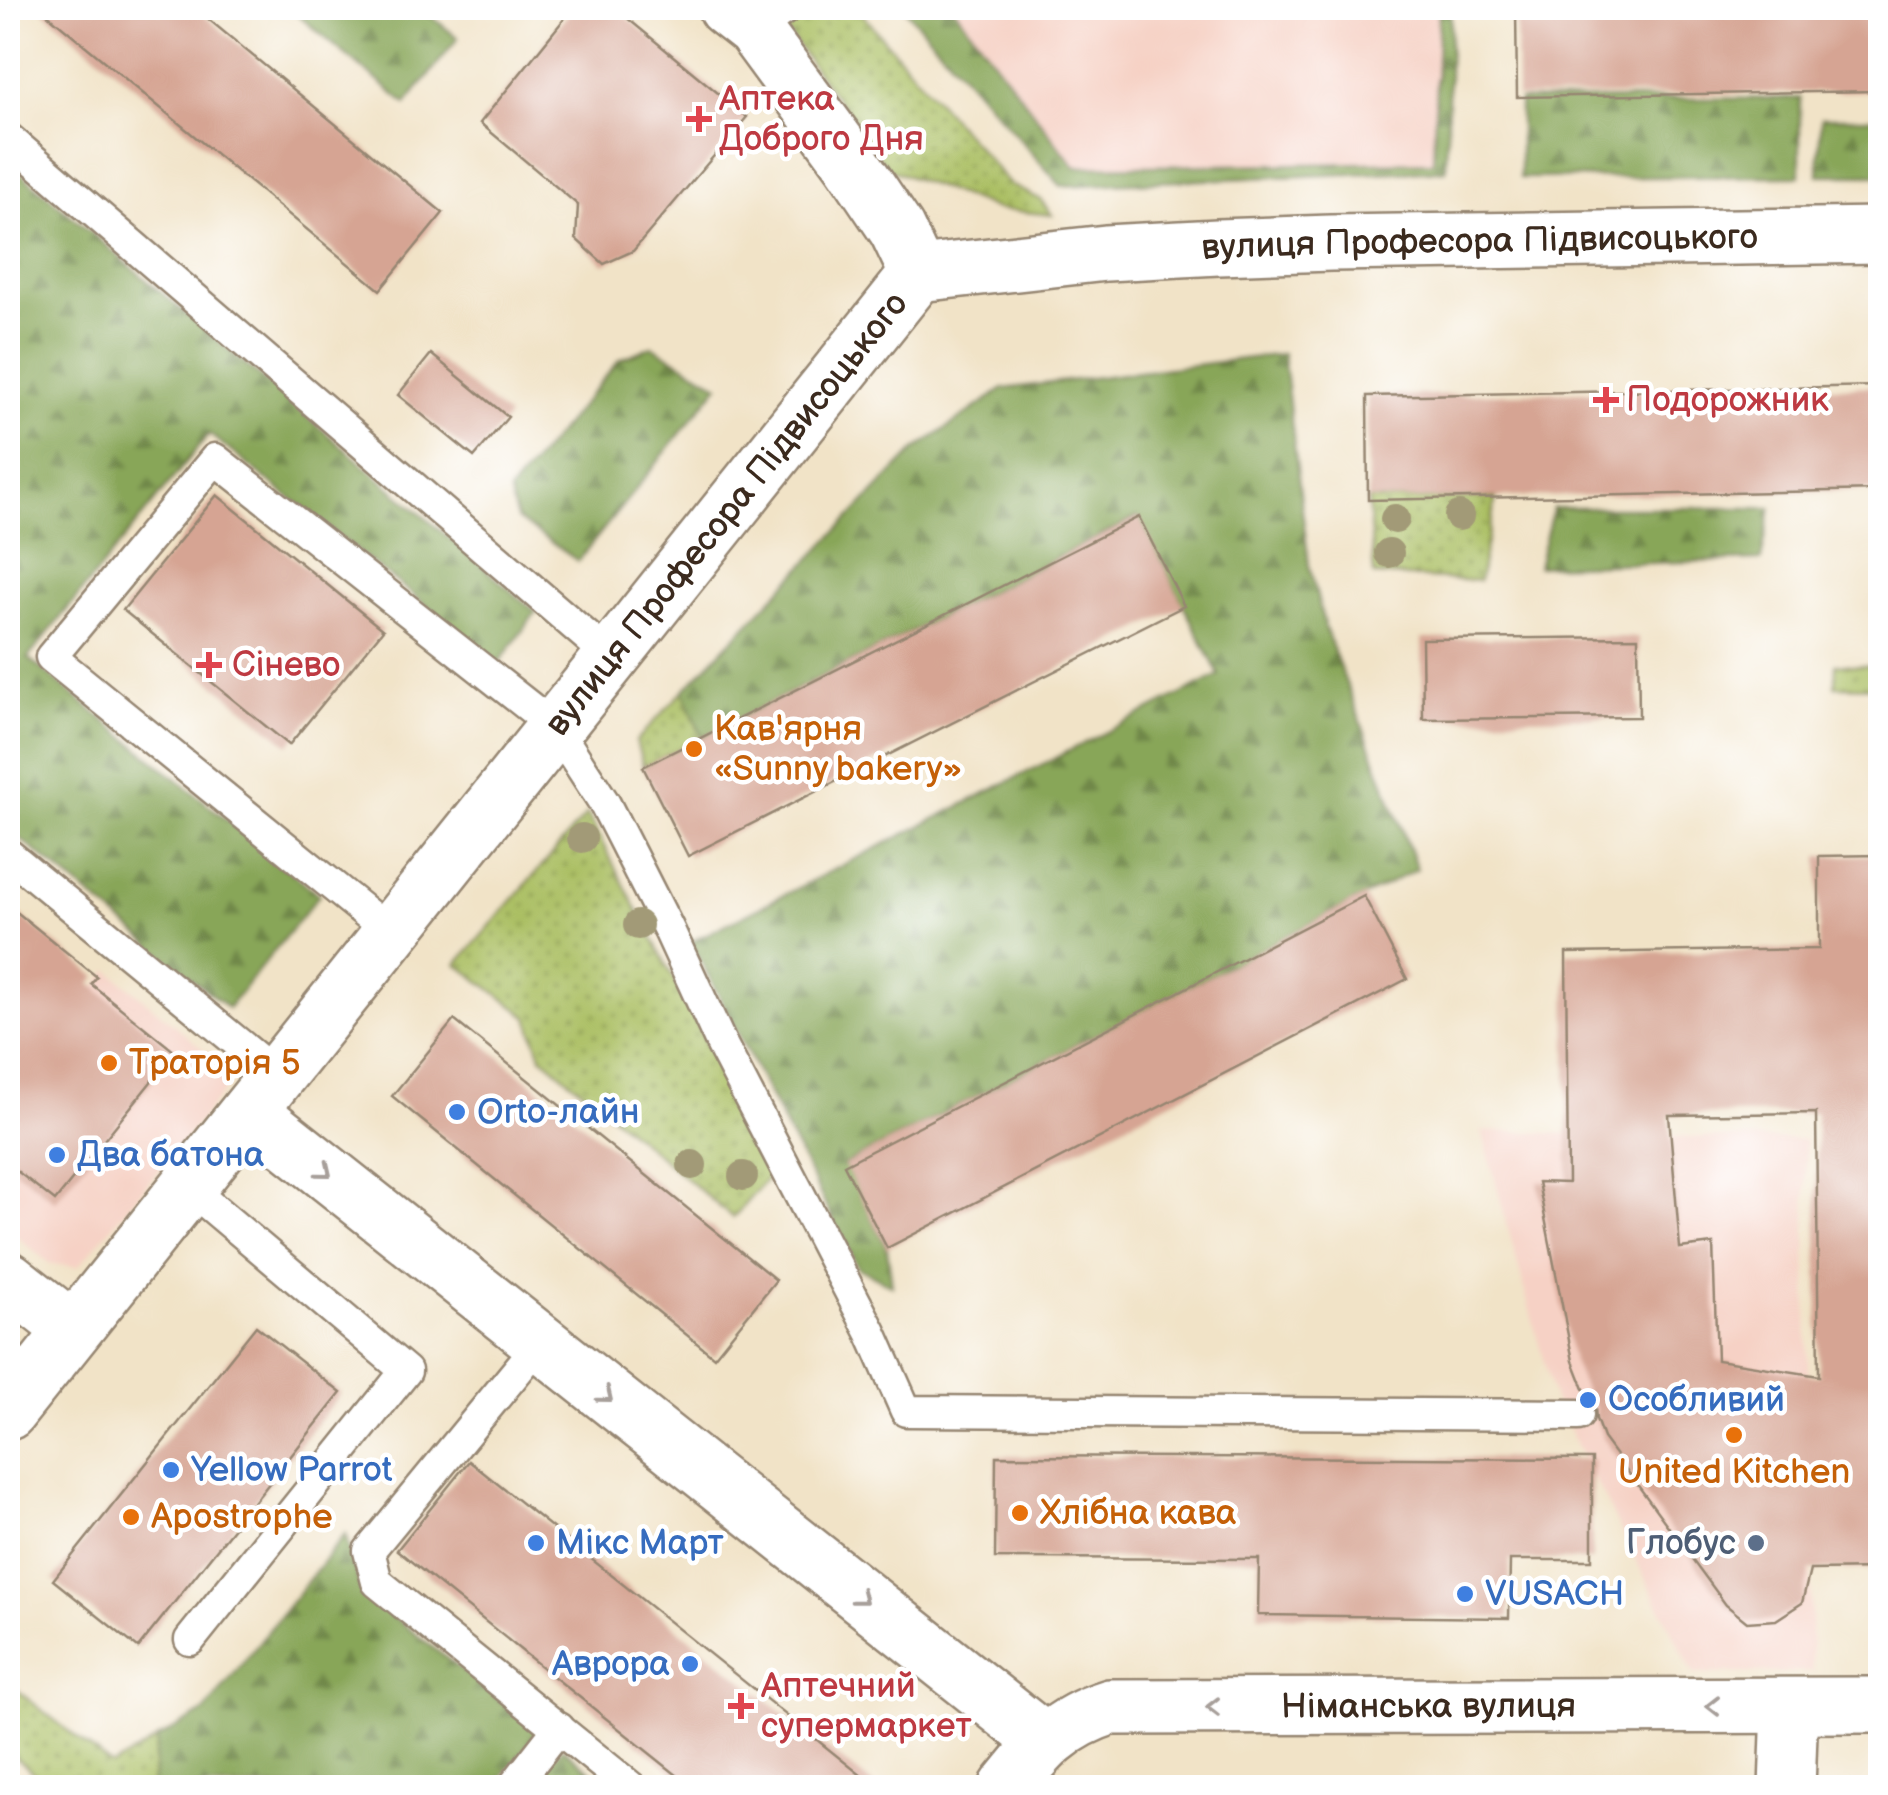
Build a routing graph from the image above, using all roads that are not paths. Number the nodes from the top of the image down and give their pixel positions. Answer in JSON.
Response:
{"nodes":[{"id":1,"x":755,"y":15,"type":"edge"},
{"id":2,"x":8,"y":138,"type":"edge"},
{"id":3,"x":1880,"y":235,"type":"edge"},
{"id":4,"x":918,"y":274,"type":"junction"},
{"id":5,"x":612,"y":658,"type":"junction"},
{"id":6,"x":556,"y":728,"type":"junction"},
{"id":7,"x":8,"y":854,"type":"edge"},
{"id":8,"x":391,"y":933,"type":"junction"},
{"id":9,"x":263,"y":1093,"type":"junction"},
{"id":10,"x":188,"y":1187,"type":"junction"},
{"id":11,"x":8,"y":1279,"type":"edge"},
{"id":12,"x":73,"y":1330,"type":"junction"},
{"id":13,"x":540,"y":1343,"type":"junction"},
{"id":14,"x":8,"y":1412,"type":"edge"},
{"id":15,"x":1578,"y":1415,"type":"dead end"},
{"id":16,"x":190,"y":1640,"type":"dead end"},
{"id":17,"x":1880,"y":1705,"type":"edge"},
{"id":18,"x":1790,"y":1706,"type":"junction"},
{"id":19,"x":559,"y":1728,"type":"junction"},
{"id":20,"x":1045,"y":1742,"type":"junction"},
{"id":21,"x":512,"y":1788,"type":"edge"},
{"id":22,"x":632,"y":1788,"type":"edge"},
{"id":23,"x":1006,"y":1788,"type":"edge"},
{"id":24,"x":1788,"y":1788,"type":"edge"}],
"edges":[{"from":1,"to":4,"type":"street"},
{"from":2,"to":5,"type":"lane"},
{"from":3,"to":4,"type":"street","name":"вулиця Професора Підвисоцького"},
{"from":4,"to":5,"type":"street","name":"вулиця Професора Підвисоцького"},
{"from":5,"to":6,"type":"street","name":"вулиця Професора Підвисоцького"},
{"from":6,"to":8,"type":"street","name":"вулиця Професора Підвисоцького"},
{"from":6,"to":8,"type":"lane"},
{"from":6,"to":15,"type":"lane"},
{"from":7,"to":9,"type":"lane"},
{"from":8,"to":9,"type":"street","name":"вулиця Професора Підвисоцького"},
{"from":9,"to":10,"type":"street","name":"вулиця Професора Підвисоцького"},
{"from":9,"to":13,"type":"street","one_way":true},
{"from":10,"to":12,"type":"street","name":"вулиця Професора Підвисоцького"},
{"from":10,"to":16,"type":"lane"},
{"from":11,"to":12,"type":"street"},
{"from":12,"to":14,"type":"street","name":"вулиця Професора Підвисоцького"},
{"from":13,"to":19,"type":"lane"},
{"from":13,"to":20,"type":"street","one_way":true},
{"from":17,"to":18,"type":"street","name":"Німанська вулиця"},
{"from":18,"to":20,"type":"street","name":"Німанська вулиця","one_way":true},
{"from":18,"to":24,"type":"street"},
{"from":19,"to":21,"type":"lane"},
{"from":19,"to":22,"type":"lane"},
{"from":20,"to":23,"type":"street","name":"Німанська вулиця"}]}
